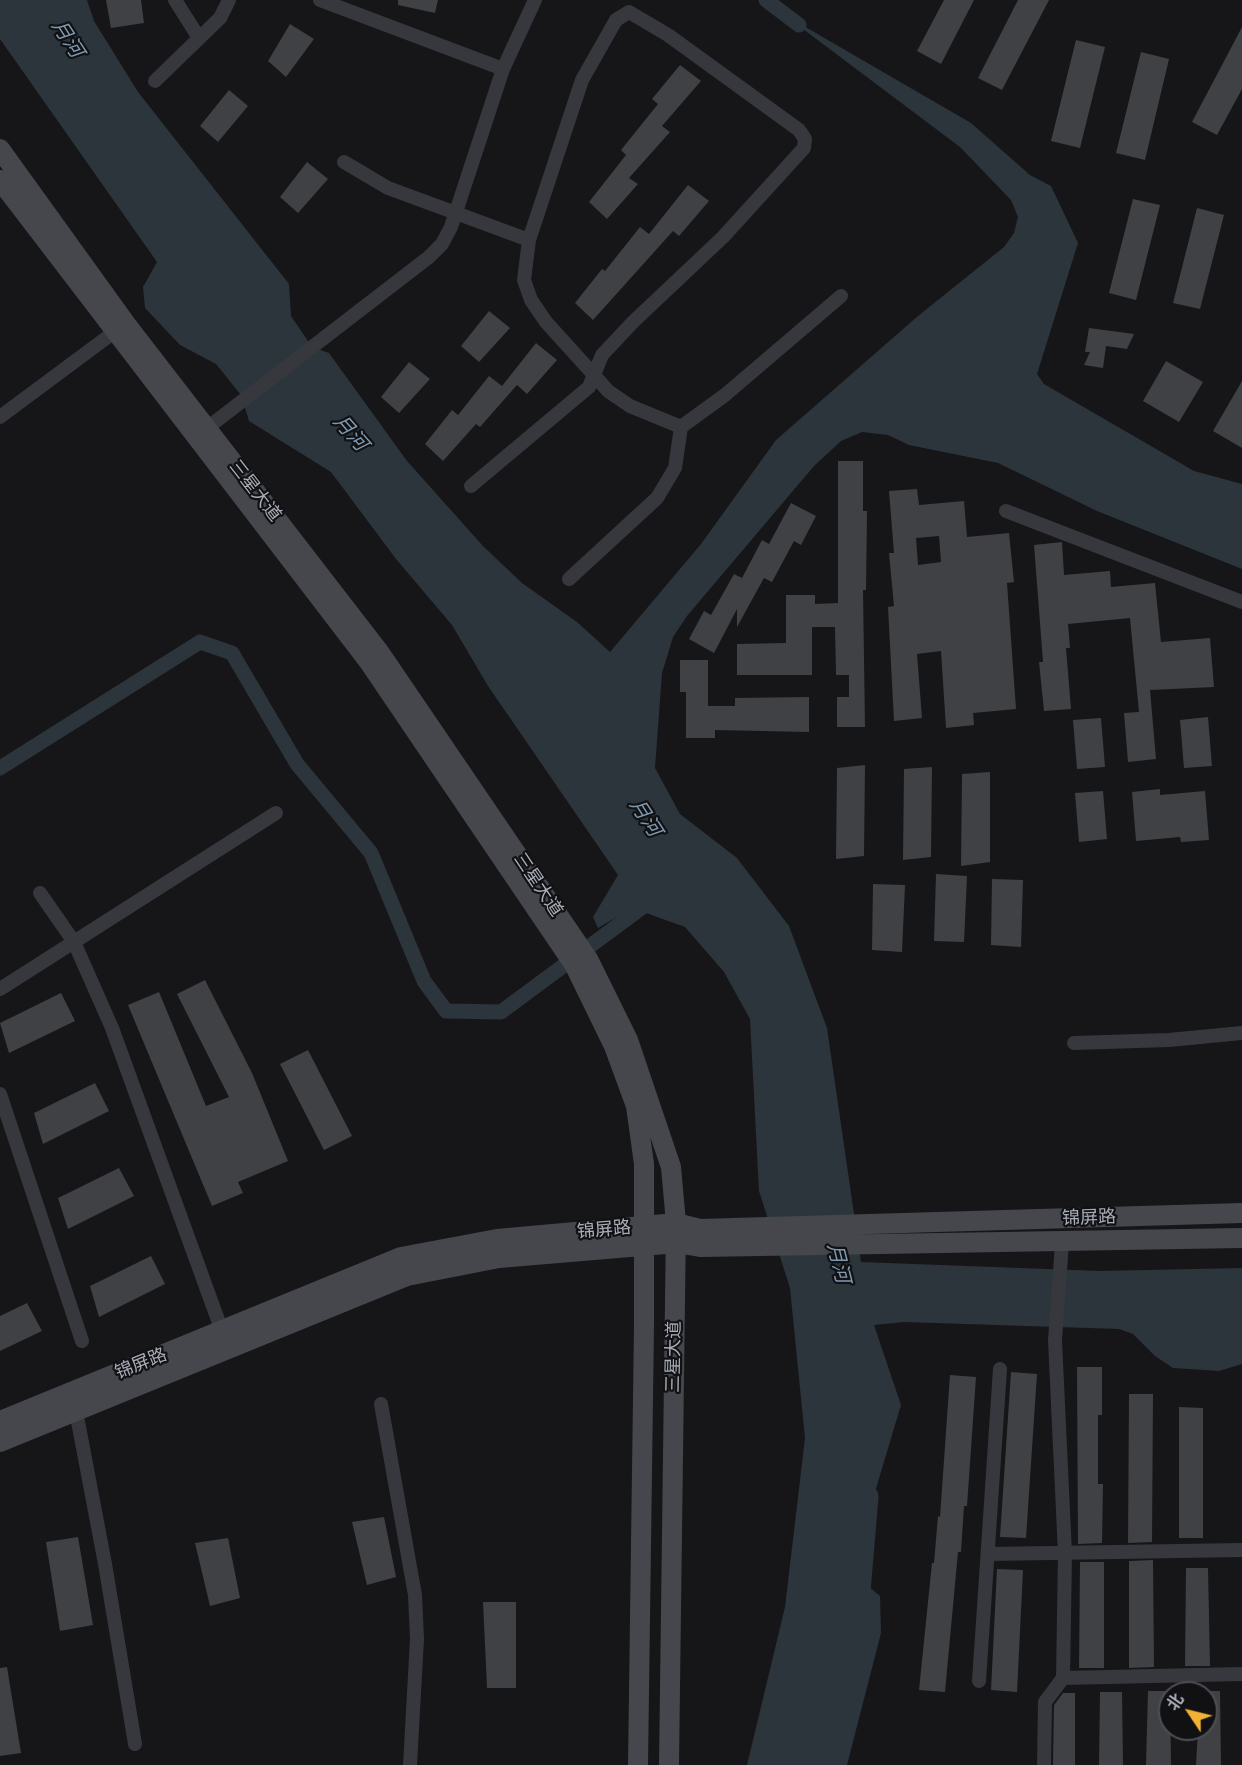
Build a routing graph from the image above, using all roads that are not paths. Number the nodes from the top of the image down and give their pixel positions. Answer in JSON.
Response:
{"nodes":[{"id":1,"x":175,"y":0,"type":"edge"},
{"id":2,"x":229,"y":0,"type":"edge"},
{"id":3,"x":320,"y":0,"type":"edge"},
{"id":4,"x":535,"y":0,"type":"edge"},
{"id":5,"x":199,"y":38,"type":"junction"},
{"id":6,"x":503,"y":69,"type":"junction"},
{"id":7,"x":155,"y":81,"type":"dead end"},
{"id":8,"x":0,"y":149,"type":"edge"},
{"id":9,"x":344,"y":162,"type":"dead end"},
{"id":10,"x":0,"y":180,"type":"edge"},
{"id":11,"x":456,"y":213,"type":"junction"},
{"id":12,"x":529,"y":240,"type":"junction"},
{"id":13,"x":841,"y":296,"type":"dead end"},
{"id":14,"x":120,"y":328,"type":"junction"},
{"id":15,"x":594,"y":375,"type":"junction"},
{"id":16,"x":0,"y":417,"type":"edge"},
{"id":17,"x":681,"y":427,"type":"junction"},
{"id":18,"x":201,"y":433,"type":"junction"},
{"id":19,"x":471,"y":486,"type":"dead end"},
{"id":20,"x":1006,"y":511,"type":"dead end"},
{"id":21,"x":569,"y":579,"type":"dead end"},
{"id":22,"x":1242,"y":602,"type":"edge"},
{"id":23,"x":276,"y":813,"type":"dead end"},
{"id":24,"x":40,"y":893,"type":"dead end"},
{"id":25,"x":74,"y":942,"type":"junction"},
{"id":26,"x":578,"y":958,"type":"junction"},
{"id":27,"x":0,"y":989,"type":"edge"},
{"id":28,"x":1242,"y":1033,"type":"edge"},
{"id":29,"x":1074,"y":1043,"type":"dead end"},
{"id":30,"x":0,"y":1094,"type":"edge"},
{"id":31,"x":1242,"y":1213,"type":"edge"},
{"id":32,"x":676,"y":1223,"type":"junction"},
{"id":33,"x":643,"y":1236,"type":"junction"},
{"id":34,"x":1242,"y":1238,"type":"edge"},
{"id":35,"x":678,"y":1243,"type":"junction"},
{"id":36,"x":1062,"y":1243,"type":"junction"},
{"id":37,"x":222,"y":1331,"type":"junction"},
{"id":38,"x":82,"y":1341,"type":"dead end"},
{"id":39,"x":1000,"y":1369,"type":"dead end"},
{"id":40,"x":381,"y":1404,"type":"dead end"},
{"id":41,"x":76,"y":1411,"type":"junction"},
{"id":42,"x":0,"y":1421,"type":"edge"},
{"id":43,"x":0,"y":1442,"type":"edge"},
{"id":44,"x":1242,"y":1550,"type":"edge"},
{"id":45,"x":988,"y":1554,"type":"junction"},
{"id":46,"x":1065,"y":1554,"type":"junction"},
{"id":47,"x":1242,"y":1674,"type":"edge"},
{"id":48,"x":1063,"y":1678,"type":"junction"},
{"id":49,"x":979,"y":1681,"type":"dead end"},
{"id":50,"x":135,"y":1744,"type":"dead end"},
{"id":51,"x":410,"y":1765,"type":"edge"},
{"id":52,"x":638,"y":1765,"type":"edge"},
{"id":53,"x":669,"y":1765,"type":"edge"},
{"id":54,"x":1044,"y":1765,"type":"edge"}],
"edges":[{"from":1,"to":5,"type":"street"},
{"from":2,"to":5,"type":"street"},
{"from":3,"to":6,"type":"street"},
{"from":4,"to":6,"type":"street"},
{"from":5,"to":7,"type":"street"},
{"from":6,"to":11,"type":"street"},
{"from":8,"to":14,"type":"street","name":"三星大道"},
{"from":9,"to":11,"type":"street"},
{"from":10,"to":14,"type":"street","name":"三星大道"},
{"from":11,"to":12,"type":"street"},
{"from":11,"to":18,"type":"street"},
{"from":12,"to":15,"type":"street"},
{"from":12,"to":15,"type":"street"},
{"from":13,"to":17,"type":"street"},
{"from":14,"to":16,"type":"street"},
{"from":14,"to":18,"type":"street","name":"三星大道"},
{"from":15,"to":17,"type":"street"},
{"from":15,"to":19,"type":"street"},
{"from":17,"to":21,"type":"street"},
{"from":18,"to":26,"type":"street","name":"三星大道"},
{"from":20,"to":22,"type":"street"},
{"from":23,"to":25,"type":"street"},
{"from":24,"to":25,"type":"street"},
{"from":25,"to":27,"type":"street"},
{"from":25,"to":37,"type":"street"},
{"from":26,"to":32,"type":"street","name":"三星大道"},
{"from":26,"to":33,"type":"street","name":"三星大道"},
{"from":28,"to":29,"type":"street"},
{"from":30,"to":38,"type":"street"},
{"from":31,"to":32,"type":"street","name":"锦屏路"},
{"from":32,"to":33,"type":"street","name":"锦屏路"},
{"from":32,"to":35,"type":"street","name":"三星大道"},
{"from":33,"to":35,"type":"street","name":"锦屏路"},
{"from":33,"to":37,"type":"street","name":"锦屏路"},
{"from":33,"to":41,"type":"street","name":"锦屏路"},
{"from":33,"to":52,"type":"street","name":"三星大道"},
{"from":34,"to":36,"type":"street","name":"锦屏路"},
{"from":35,"to":36,"type":"street","name":"锦屏路"},
{"from":35,"to":53,"type":"street","name":"三星大道"},
{"from":36,"to":46,"type":"street"},
{"from":37,"to":42,"type":"street","name":"锦屏路"},
{"from":39,"to":45,"type":"street"},
{"from":40,"to":51,"type":"street"},
{"from":41,"to":43,"type":"street","name":"锦屏路"},
{"from":41,"to":50,"type":"street"},
{"from":44,"to":46,"type":"street"},
{"from":45,"to":46,"type":"street"},
{"from":45,"to":49,"type":"street"},
{"from":46,"to":48,"type":"street"},
{"from":47,"to":48,"type":"street"},
{"from":48,"to":54,"type":"street"}]}
